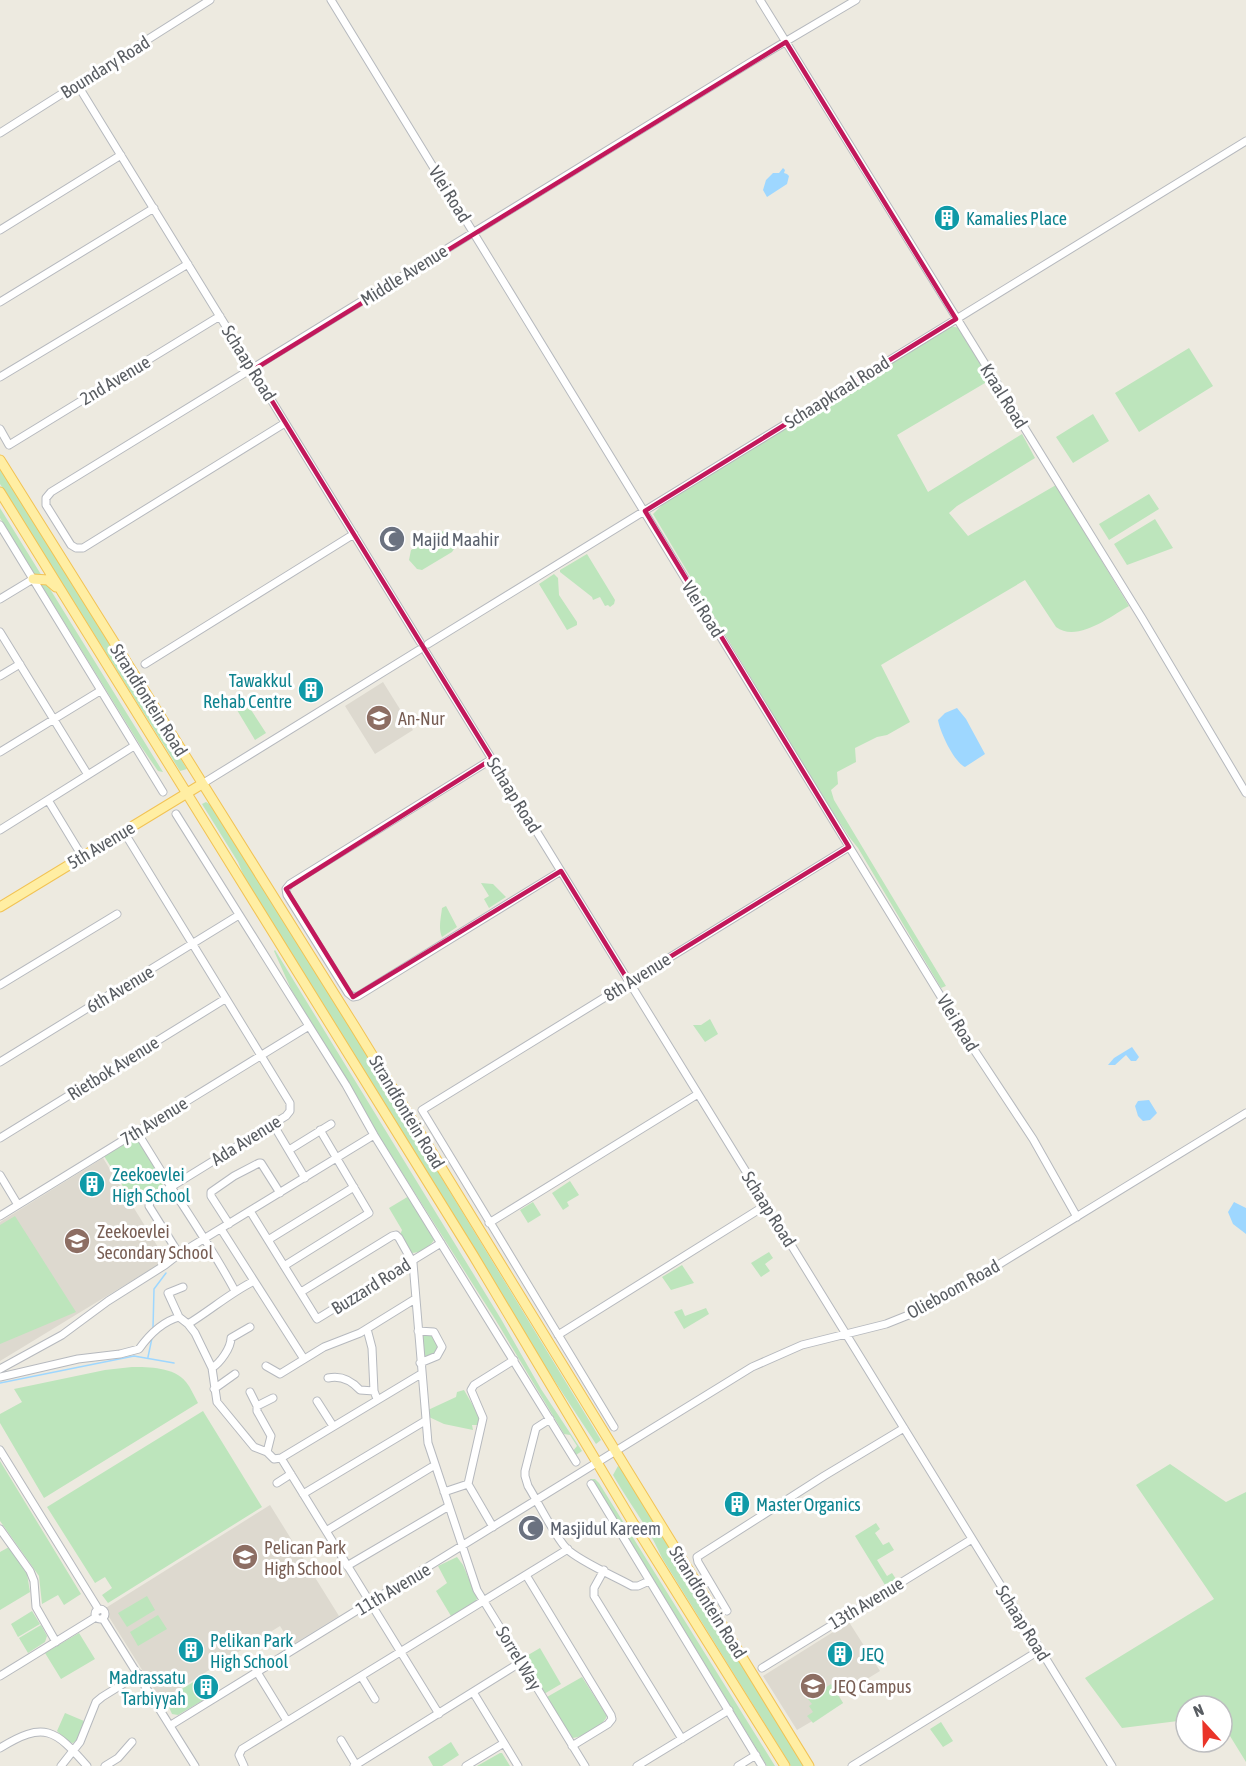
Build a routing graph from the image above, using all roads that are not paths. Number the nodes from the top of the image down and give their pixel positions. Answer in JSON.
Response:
{"nodes":[{"id":1,"x":210,"y":0,"type":"edge"},
{"id":2,"x":331,"y":0,"type":"edge"},
{"id":3,"x":760,"y":0,"type":"edge"},
{"id":4,"x":856,"y":0,"type":"edge"},
{"id":5,"x":786,"y":42,"type":"junction"},
{"id":6,"x":77,"y":84,"type":"junction"},
{"id":7,"x":0,"y":132,"type":"edge"},
{"id":8,"x":1246,"y":141,"type":"edge"},
{"id":9,"x":121,"y":155,"type":"junction"},
{"id":10,"x":154,"y":208,"type":"junction"},
{"id":11,"x":0,"y":230,"type":"edge"},
{"id":12,"x":474,"y":232,"type":"junction"},
{"id":13,"x":188,"y":264,"type":"junction"},
{"id":14,"x":0,"y":302,"type":"edge"},
{"id":15,"x":220,"y":316,"type":"junction"},
{"id":16,"x":956,"y":319,"type":"junction"},
{"id":17,"x":253,"y":370,"type":"junction"},
{"id":18,"x":0,"y":377,"type":"edge"},
{"id":19,"x":285,"y":423,"type":"junction"},
{"id":20,"x":0,"y":429,"type":"edge"},
{"id":21,"x":0,"y":460,"type":"edge"},
{"id":22,"x":0,"y":492,"type":"edge"},
{"id":23,"x":645,"y":511,"type":"junction"},
{"id":24,"x":0,"y":525,"type":"edge"},
{"id":25,"x":354,"y":534,"type":"junction"},
{"id":26,"x":33,"y":579,"type":"junction"},
{"id":27,"x":64,"y":595,"type":"junction"},
{"id":28,"x":0,"y":598,"type":"edge"},
{"id":29,"x":0,"y":632,"type":"edge"},
{"id":30,"x":423,"y":647,"type":"junction"},
{"id":31,"x":20,"y":664,"type":"junction"},
{"id":32,"x":145,"y":664,"type":"dead end"},
{"id":33,"x":0,"y":676,"type":"edge"},
{"id":34,"x":100,"y":691,"type":"junction"},
{"id":35,"x":54,"y":719,"type":"junction"},
{"id":36,"x":134,"y":746,"type":"junction"},
{"id":37,"x":0,"y":752,"type":"edge"},
{"id":38,"x":492,"y":759,"type":"junction"},
{"id":39,"x":88,"y":775,"type":"junction"},
{"id":40,"x":202,"y":784,"type":"junction"},
{"id":41,"x":163,"y":792,"type":"dead end"},
{"id":42,"x":187,"y":793,"type":"junction"},
{"id":43,"x":1246,"y":793,"type":"edge"},
{"id":44,"x":48,"y":800,"type":"junction"},
{"id":45,"x":176,"y":814,"type":"dead end"},
{"id":46,"x":0,"y":830,"type":"edge"},
{"id":47,"x":124,"y":831,"type":"junction"},
{"id":48,"x":849,"y":847,"type":"junction"},
{"id":49,"x":82,"y":856,"type":"junction"},
{"id":50,"x":561,"y":871,"type":"junction"},
{"id":51,"x":0,"y":907,"type":"edge"},
{"id":52,"x":117,"y":914,"type":"dead end"},
{"id":53,"x":240,"y":915,"type":"junction"},
{"id":54,"x":192,"y":945,"type":"junction"},
{"id":55,"x":629,"y":982,"type":"junction"},
{"id":56,"x":0,"y":985,"type":"edge"},
{"id":57,"x":225,"y":999,"type":"junction"},
{"id":58,"x":309,"y":1026,"type":"junction"},
{"id":59,"x":260,"y":1056,"type":"junction"},
{"id":60,"x":0,"y":1062,"type":"edge"},
{"id":61,"x":698,"y":1094,"type":"junction"},
{"id":62,"x":1246,"y":1113,"type":"edge"},
{"id":63,"x":273,"y":1124,"type":"junction"},
{"id":64,"x":331,"y":1124,"type":"dead end"},
{"id":65,"x":320,"y":1130,"type":"junction"},
{"id":66,"x":137,"y":1132,"type":"junction"},
{"id":67,"x":374,"y":1135,"type":"junction"},
{"id":68,"x":0,"y":1138,"type":"edge"},
{"id":69,"x":289,"y":1150,"type":"junction"},
{"id":70,"x":336,"y":1158,"type":"junction"},
{"id":71,"x":0,"y":1176,"type":"edge"},
{"id":72,"x":305,"y":1178,"type":"junction"},
{"id":73,"x":171,"y":1187,"type":"junction"},
{"id":74,"x":354,"y":1187,"type":"junction"},
{"id":75,"x":280,"y":1193,"type":"junction"},
{"id":76,"x":18,"y":1205,"type":"junction"},
{"id":77,"x":766,"y":1205,"type":"junction"},
{"id":78,"x":250,"y":1211,"type":"junction"},
{"id":79,"x":0,"y":1216,"type":"edge"},
{"id":80,"x":1077,"y":1217,"type":"junction"},
{"id":81,"x":489,"y":1223,"type":"junction"},
{"id":82,"x":229,"y":1224,"type":"junction"},
{"id":83,"x":221,"y":1229,"type":"junction"},
{"id":84,"x":204,"y":1239,"type":"junction"},
{"id":85,"x":268,"y":1240,"type":"junction"},
{"id":86,"x":441,"y":1243,"type":"junction"},
{"id":87,"x":179,"y":1254,"type":"junction"},
{"id":88,"x":412,"y":1260,"type":"junction"},
{"id":89,"x":284,"y":1266,"type":"junction"},
{"id":90,"x":254,"y":1281,"type":"junction"},
{"id":91,"x":183,"y":1287,"type":"dead end"},
{"id":92,"x":235,"y":1291,"type":"junction"},
{"id":93,"x":301,"y":1292,"type":"junction"},
{"id":94,"x":415,"y":1299,"type":"junction"},
{"id":95,"x":178,"y":1317,"type":"junction"},
{"id":96,"x":189,"y":1324,"type":"junction"},
{"id":97,"x":250,"y":1327,"type":"dead end"},
{"id":98,"x":367,"y":1329,"type":"junction"},
{"id":99,"x":418,"y":1331,"type":"junction"},
{"id":100,"x":846,"y":1334,"type":"junction"},
{"id":101,"x":558,"y":1335,"type":"junction"},
{"id":102,"x":304,"y":1359,"type":"junction"},
{"id":103,"x":514,"y":1360,"type":"junction"},
{"id":104,"x":420,"y":1364,"type":"junction"},
{"id":105,"x":266,"y":1366,"type":"dead end"},
{"id":106,"x":212,"y":1368,"type":"junction"},
{"id":107,"x":0,"y":1369,"type":"edge"},
{"id":108,"x":235,"y":1374,"type":"dead end"},
{"id":109,"x":421,"y":1374,"type":"junction"},
{"id":110,"x":0,"y":1377,"type":"edge"},
{"id":111,"x":328,"y":1378,"type":"dead end"},
{"id":112,"x":214,"y":1389,"type":"junction"},
{"id":113,"x":374,"y":1391,"type":"junction"},
{"id":114,"x":250,"y":1392,"type":"dead end"},
{"id":115,"x":273,"y":1398,"type":"dead end"},
{"id":116,"x":377,"y":1399,"type":"junction"},
{"id":117,"x":317,"y":1401,"type":"dead end"},
{"id":118,"x":257,"y":1406,"type":"junction"},
{"id":119,"x":550,"y":1419,"type":"junction"},
{"id":120,"x":425,"y":1421,"type":"junction"},
{"id":121,"x":333,"y":1426,"type":"junction"},
{"id":122,"x":614,"y":1427,"type":"dead end"},
{"id":123,"x":904,"y":1428,"type":"junction"},
{"id":124,"x":0,"y":1449,"type":"edge"},
{"id":125,"x":267,"y":1452,"type":"junction"},
{"id":126,"x":616,"y":1452,"type":"junction"},
{"id":127,"x":281,"y":1458,"type":"junction"},
{"id":128,"x":576,"y":1461,"type":"dead end"},
{"id":129,"x":598,"y":1464,"type":"junction"},
{"id":130,"x":435,"y":1465,"type":"junction"},
{"id":131,"x":291,"y":1474,"type":"junction"},
{"id":132,"x":277,"y":1483,"type":"dead end"},
{"id":133,"x":468,"y":1484,"type":"junction"},
{"id":134,"x":591,"y":1484,"type":"dead end"},
{"id":135,"x":444,"y":1492,"type":"junction"},
{"id":136,"x":303,"y":1494,"type":"junction"},
{"id":137,"x":537,"y":1500,"type":"junction"},
{"id":138,"x":449,"y":1506,"type":"junction"},
{"id":139,"x":493,"y":1527,"type":"junction"},
{"id":140,"x":0,"y":1529,"type":"edge"},
{"id":141,"x":326,"y":1531,"type":"junction"},
{"id":142,"x":972,"y":1539,"type":"junction"},
{"id":143,"x":461,"y":1547,"type":"junction"},
{"id":144,"x":568,"y":1549,"type":"junction"},
{"id":145,"x":347,"y":1566,"type":"junction"},
{"id":146,"x":604,"y":1570,"type":"junction"},
{"id":147,"x":526,"y":1575,"type":"junction"},
{"id":148,"x":649,"y":1581,"type":"junction"},
{"id":149,"x":484,"y":1601,"type":"junction"},
{"id":150,"x":370,"y":1603,"type":"junction"},
{"id":151,"x":727,"y":1611,"type":"dead end"},
{"id":152,"x":99,"y":1615,"type":"junction"},
{"id":153,"x":56,"y":1642,"type":"junction"},
{"id":154,"x":1040,"y":1650,"type":"junction"},
{"id":155,"x":400,"y":1652,"type":"junction"},
{"id":156,"x":521,"y":1662,"type":"junction"},
{"id":157,"x":762,"y":1668,"type":"dead end"},
{"id":158,"x":257,"y":1672,"type":"junction"},
{"id":159,"x":139,"y":1674,"type":"junction"},
{"id":160,"x":0,"y":1676,"type":"edge"},
{"id":161,"x":361,"y":1676,"type":"junction"},
{"id":162,"x":473,"y":1692,"type":"junction"},
{"id":163,"x":375,"y":1699,"type":"dead end"},
{"id":164,"x":729,"y":1710,"type":"junction"},
{"id":165,"x":439,"y":1714,"type":"junction"},
{"id":166,"x":287,"y":1721,"type":"junction"},
{"id":167,"x":171,"y":1725,"type":"junction"},
{"id":168,"x":682,"y":1739,"type":"junction"},
{"id":169,"x":341,"y":1740,"type":"dead end"},
{"id":170,"x":132,"y":1742,"type":"dead end"},
{"id":171,"x":504,"y":1743,"type":"junction"},
{"id":172,"x":572,"y":1746,"type":"junction"},
{"id":173,"x":0,"y":1748,"type":"edge"},
{"id":174,"x":74,"y":1751,"type":"junction"},
{"id":175,"x":756,"y":1755,"type":"junction"},
{"id":176,"x":355,"y":1765,"type":"edge"},
{"id":177,"x":1108,"y":1765,"type":"edge"},
{"id":178,"x":61,"y":1766,"type":"edge"},
{"id":179,"x":87,"y":1766,"type":"edge"},
{"id":180,"x":105,"y":1766,"type":"edge"},
{"id":181,"x":195,"y":1766,"type":"edge"},
{"id":182,"x":244,"y":1766,"type":"edge"},
{"id":183,"x":466,"y":1766,"type":"edge"},
{"id":184,"x":518,"y":1766,"type":"edge"},
{"id":185,"x":585,"y":1766,"type":"edge"},
{"id":186,"x":637,"y":1766,"type":"edge"},
{"id":187,"x":738,"y":1766,"type":"edge"},
{"id":188,"x":762,"y":1766,"type":"edge"},
{"id":189,"x":785,"y":1766,"type":"edge"},
{"id":190,"x":809,"y":1766,"type":"edge"},
{"id":191,"x":852,"y":1766,"type":"edge"}],
"edges":[{"from":1,"to":6,"type":"street","name":"Boundary Road"},
{"from":2,"to":12,"type":"street","name":"Vlei Road"},
{"from":3,"to":5,"type":"street","name":"Kraal Road"},
{"from":4,"to":5,"type":"street","name":"Middle Avenue"},
{"from":5,"to":12,"type":"street","name":"Middle Avenue"},
{"from":5,"to":16,"type":"street","name":"Kraal Road"},
{"from":6,"to":7,"type":"street","name":"Boundary Road"},
{"from":6,"to":9,"type":"street","name":"Schaap Road"},
{"from":8,"to":16,"type":"street","name":"Schaapkraal Road"},
{"from":9,"to":10,"type":"street","name":"Schaap Road"},
{"from":9,"to":11,"type":"street"},
{"from":10,"to":13,"type":"street","name":"Schaap Road"},
{"from":10,"to":14,"type":"street"},
{"from":12,"to":17,"type":"street","name":"Middle Avenue"},
{"from":12,"to":23,"type":"street","name":"Vlei Road"},
{"from":13,"to":15,"type":"street","name":"Schaap Road"},
{"from":13,"to":18,"type":"street"},
{"from":15,"to":17,"type":"street","name":"Schaap Road"},
{"from":15,"to":20,"type":"street","name":"2nd Avenue"},
{"from":16,"to":23,"type":"street","name":"Schaapkraal Road"},
{"from":16,"to":43,"type":"street","name":"Kraal Road"},
{"from":17,"to":19,"type":"street","name":"Schaap Road"},
{"from":17,"to":19,"type":"street","name":"Middle Avenue"},
{"from":19,"to":25,"type":"street","name":"Schaap Road"},
{"from":21,"to":40,"type":"main road","name":"Strandfontein Road"},
{"from":22,"to":27,"type":"main road","name":"Strandfontein Road"},
{"from":23,"to":30,"type":"street","name":"Schaapkraal Road"},
{"from":23,"to":48,"type":"street","name":"Vlei Road"},
{"from":24,"to":26,"type":"street","name":"Strandfontein Road"},
{"from":25,"to":30,"type":"street","name":"Schaap Road"},
{"from":25,"to":32,"type":"street"},
{"from":26,"to":27,"type":"main road"},
{"from":26,"to":28,"type":"street"},
{"from":26,"to":34,"type":"street","name":"Strandfontein Road"},
{"from":27,"to":42,"type":"main road","name":"Strandfontein Road"},
{"from":29,"to":31,"type":"street"},
{"from":30,"to":38,"type":"street","name":"Schaap Road"},
{"from":30,"to":40,"type":"street","name":"Schaapkraal Road"},
{"from":31,"to":33,"type":"street"},
{"from":31,"to":35,"type":"street"},
{"from":34,"to":35,"type":"street"},
{"from":34,"to":36,"type":"street","name":"Strandfontein Road"},
{"from":35,"to":37,"type":"street"},
{"from":35,"to":39,"type":"street"},
{"from":36,"to":39,"type":"street"},
{"from":36,"to":41,"type":"street","name":"Strandfontein Road"},
{"from":38,"to":50,"type":"street","name":"Schaap Road"},
{"from":38,"to":50,"type":"street"},
{"from":39,"to":44,"type":"street"},
{"from":40,"to":42,"type":"main road","name":"5th Avenue"},
{"from":40,"to":126,"type":"main road","name":"Strandfontein Road"},
{"from":42,"to":47,"type":"main road","name":"5th Avenue"},
{"from":42,"to":129,"type":"main road","name":"Strandfontein Road"},
{"from":44,"to":46,"type":"street"},
{"from":44,"to":49,"type":"street"},
{"from":45,"to":53,"type":"street"},
{"from":47,"to":49,"type":"main road","name":"5th Avenue"},
{"from":47,"to":54,"type":"street"},
{"from":48,"to":55,"type":"street","name":"8th Avenue"},
{"from":48,"to":80,"type":"street","name":"Vlei Road"},
{"from":49,"to":51,"type":"main road","name":"5th Avenue"},
{"from":50,"to":55,"type":"street","name":"Schaap Road"},
{"from":52,"to":56,"type":"street"},
{"from":53,"to":54,"type":"street","name":"6th Avenue"},
{"from":53,"to":58,"type":"street"},
{"from":54,"to":57,"type":"street"},
{"from":54,"to":60,"type":"street","name":"6th Avenue"},
{"from":55,"to":61,"type":"street","name":"Schaap Road"},
{"from":55,"to":81,"type":"street","name":"8th Avenue"},
{"from":57,"to":59,"type":"street"},
{"from":57,"to":68,"type":"street","name":"Rietbok Avenue"},
{"from":58,"to":59,"type":"street","name":"7th Avenue"},
{"from":58,"to":67,"type":"street"},
{"from":59,"to":63,"type":"street","name":"Ada Avenue"},
{"from":59,"to":66,"type":"street","name":"7th Avenue"},
{"from":61,"to":77,"type":"street","name":"Schaap Road"},
{"from":61,"to":81,"type":"street"},
{"from":62,"to":80,"type":"street","name":"Olieboom Road"},
{"from":63,"to":69,"type":"street"},
{"from":63,"to":73,"type":"street","name":"Ada Avenue"},
{"from":64,"to":65,"type":"street"},
{"from":65,"to":69,"type":"street"},
{"from":65,"to":70,"type":"street"},
{"from":66,"to":73,"type":"street"},
{"from":66,"to":76,"type":"street","name":"7th Avenue"},
{"from":67,"to":70,"type":"street"},
{"from":67,"to":86,"type":"street"},
{"from":69,"to":72,"type":"street"},
{"from":70,"to":72,"type":"street"},
{"from":70,"to":74,"type":"street"},
{"from":71,"to":76,"type":"street"},
{"from":72,"to":75,"type":"street"},
{"from":73,"to":84,"type":"street"},
{"from":73,"to":87,"type":"street","name":"Ada Avenue"},
{"from":74,"to":85,"type":"street"},
{"from":74,"to":89,"type":"street"},
{"from":75,"to":78,"type":"street"},
{"from":75,"to":82,"type":"street"},
{"from":76,"to":79,"type":"street","name":"7th Avenue"},
{"from":77,"to":100,"type":"street","name":"Schaap Road"},
{"from":77,"to":101,"type":"street"},
{"from":78,"to":82,"type":"street"},
{"from":78,"to":85,"type":"street","name":"Buzzard Road"},
{"from":80,"to":100,"type":"street","name":"Olieboom Road"},
{"from":81,"to":101,"type":"street"},
{"from":82,"to":83,"type":"street"},
{"from":83,"to":84,"type":"street"},
{"from":83,"to":90,"type":"street"},
{"from":84,"to":87,"type":"street"},
{"from":84,"to":92,"type":"street"},
{"from":85,"to":89,"type":"street","name":"Buzzard Road"},
{"from":86,"to":88,"type":"street","name":"Buzzard Road"},
{"from":86,"to":103,"type":"street"},
{"from":87,"to":107,"type":"street"},
{"from":88,"to":93,"type":"street"},
{"from":88,"to":93,"type":"street","name":"Buzzard Road"},
{"from":88,"to":94,"type":"street","name":"Sorrel Way"},
{"from":89,"to":93,"type":"street","name":"Buzzard Road"},
{"from":90,"to":92,"type":"street"},
{"from":90,"to":102,"type":"street"},
{"from":91,"to":95,"type":"street"},
{"from":92,"to":96,"type":"street"},
{"from":94,"to":98,"type":"street"},
{"from":94,"to":99,"type":"street","name":"Sorrel Way"},
{"from":95,"to":96,"type":"street"},
{"from":95,"to":110,"type":"street"},
{"from":96,"to":106,"type":"street"},
{"from":97,"to":106,"type":"street"},
{"from":98,"to":102,"type":"street"},
{"from":98,"to":113,"type":"street"},
{"from":99,"to":104,"type":"street","name":"Sorrel Way"},
{"from":99,"to":104,"type":"street"},
{"from":100,"to":123,"type":"street","name":"Schaap Road"},
{"from":100,"to":126,"type":"street","name":"Olieboom Road"},
{"from":101,"to":122,"type":"street"},
{"from":102,"to":105,"type":"street"},
{"from":103,"to":119,"type":"street"},
{"from":103,"to":133,"type":"street"},
{"from":104,"to":109,"type":"street","name":"Sorrel Way"},
{"from":106,"to":112,"type":"street"},
{"from":108,"to":112,"type":"street"},
{"from":109,"to":116,"type":"street"},
{"from":109,"to":120,"type":"street","name":"Sorrel Way"},
{"from":111,"to":113,"type":"street"},
{"from":112,"to":125,"type":"street"},
{"from":113,"to":116,"type":"street"},
{"from":114,"to":118,"type":"street"},
{"from":115,"to":118,"type":"street"},
{"from":116,"to":121,"type":"street"},
{"from":117,"to":121,"type":"street"},
{"from":118,"to":125,"type":"street"},
{"from":119,"to":128,"type":"street"},
{"from":119,"to":137,"type":"street"},
{"from":120,"to":130,"type":"street","name":"Sorrel Way"},
{"from":120,"to":136,"type":"street"},
{"from":121,"to":127,"type":"street"},
{"from":123,"to":142,"type":"street","name":"Schaap Road"},
{"from":123,"to":151,"type":"street"},
{"from":124,"to":152,"type":"street"},
{"from":125,"to":127,"type":"street"},
{"from":126,"to":129,"type":"street","name":"11th Avenue"},
{"from":126,"to":190,"type":"main road","name":"Strandfontein Road"},
{"from":127,"to":131,"type":"street"},
{"from":129,"to":137,"type":"street","name":"11th Avenue"},
{"from":129,"to":189,"type":"main road","name":"Strandfontein Road"},
{"from":130,"to":135,"type":"street","name":"Sorrel Way"},
{"from":130,"to":141,"type":"street"},
{"from":131,"to":132,"type":"street"},
{"from":131,"to":136,"type":"street"},
{"from":133,"to":135,"type":"street"},
{"from":133,"to":139,"type":"street"},
{"from":134,"to":148,"type":"street"},
{"from":135,"to":138,"type":"street","name":"Sorrel Way"},
{"from":136,"to":141,"type":"street"},
{"from":137,"to":139,"type":"street","name":"11th Avenue"},
{"from":137,"to":144,"type":"street"},
{"from":138,"to":143,"type":"street","name":"Sorrel Way"},
{"from":138,"to":145,"type":"street"},
{"from":139,"to":143,"type":"street","name":"11th Avenue"},
{"from":140,"to":153,"type":"street"},
{"from":141,"to":145,"type":"street"},
{"from":142,"to":154,"type":"street","name":"Schaap Road"},
{"from":142,"to":157,"type":"street","name":"13th Avenue"},
{"from":143,"to":149,"type":"street","name":"Sorrel Way"},
{"from":143,"to":150,"type":"street","name":"11th Avenue"},
{"from":144,"to":146,"type":"street"},
{"from":144,"to":147,"type":"street"},
{"from":145,"to":150,"type":"street"},
{"from":146,"to":148,"type":"street"},
{"from":146,"to":168,"type":"street"},
{"from":147,"to":149,"type":"street"},
{"from":147,"to":172,"type":"street"},
{"from":148,"to":164,"type":"street"},
{"from":149,"to":155,"type":"street"},
{"from":149,"to":156,"type":"street","name":"Sorrel Way"},
{"from":150,"to":155,"type":"street"},
{"from":150,"to":158,"type":"street","name":"11th Avenue"},
{"from":152,"to":153,"type":"street"},
{"from":152,"to":159,"type":"street"},
{"from":153,"to":160,"type":"street"},
{"from":154,"to":177,"type":"street","name":"Schaap Road"},
{"from":154,"to":191,"type":"street"},
{"from":155,"to":161,"type":"street"},
{"from":155,"to":165,"type":"street"},
{"from":156,"to":162,"type":"street"},
{"from":156,"to":172,"type":"street","name":"Sorrel Way"},
{"from":158,"to":166,"type":"street"},
{"from":158,"to":167,"type":"street","name":"11th Avenue"},
{"from":159,"to":167,"type":"street"},
{"from":159,"to":174,"type":"street"},
{"from":161,"to":163,"type":"street"},
{"from":161,"to":166,"type":"street"},
{"from":162,"to":165,"type":"street"},
{"from":162,"to":171,"type":"street"},
{"from":164,"to":168,"type":"street"},
{"from":164,"to":175,"type":"street"},
{"from":165,"to":176,"type":"street"},
{"from":166,"to":182,"type":"street"},
{"from":167,"to":181,"type":"street"},
{"from":168,"to":186,"type":"street"},
{"from":169,"to":176,"type":"street"},
{"from":170,"to":180,"type":"street"},
{"from":171,"to":183,"type":"street"},
{"from":171,"to":184,"type":"street"},
{"from":172,"to":185,"type":"street","name":"Sorrel Way"},
{"from":173,"to":174,"type":"street"},
{"from":174,"to":178,"type":"street"},
{"from":174,"to":179,"type":"street"},
{"from":175,"to":187,"type":"street"},
{"from":175,"to":188,"type":"street"}]}
